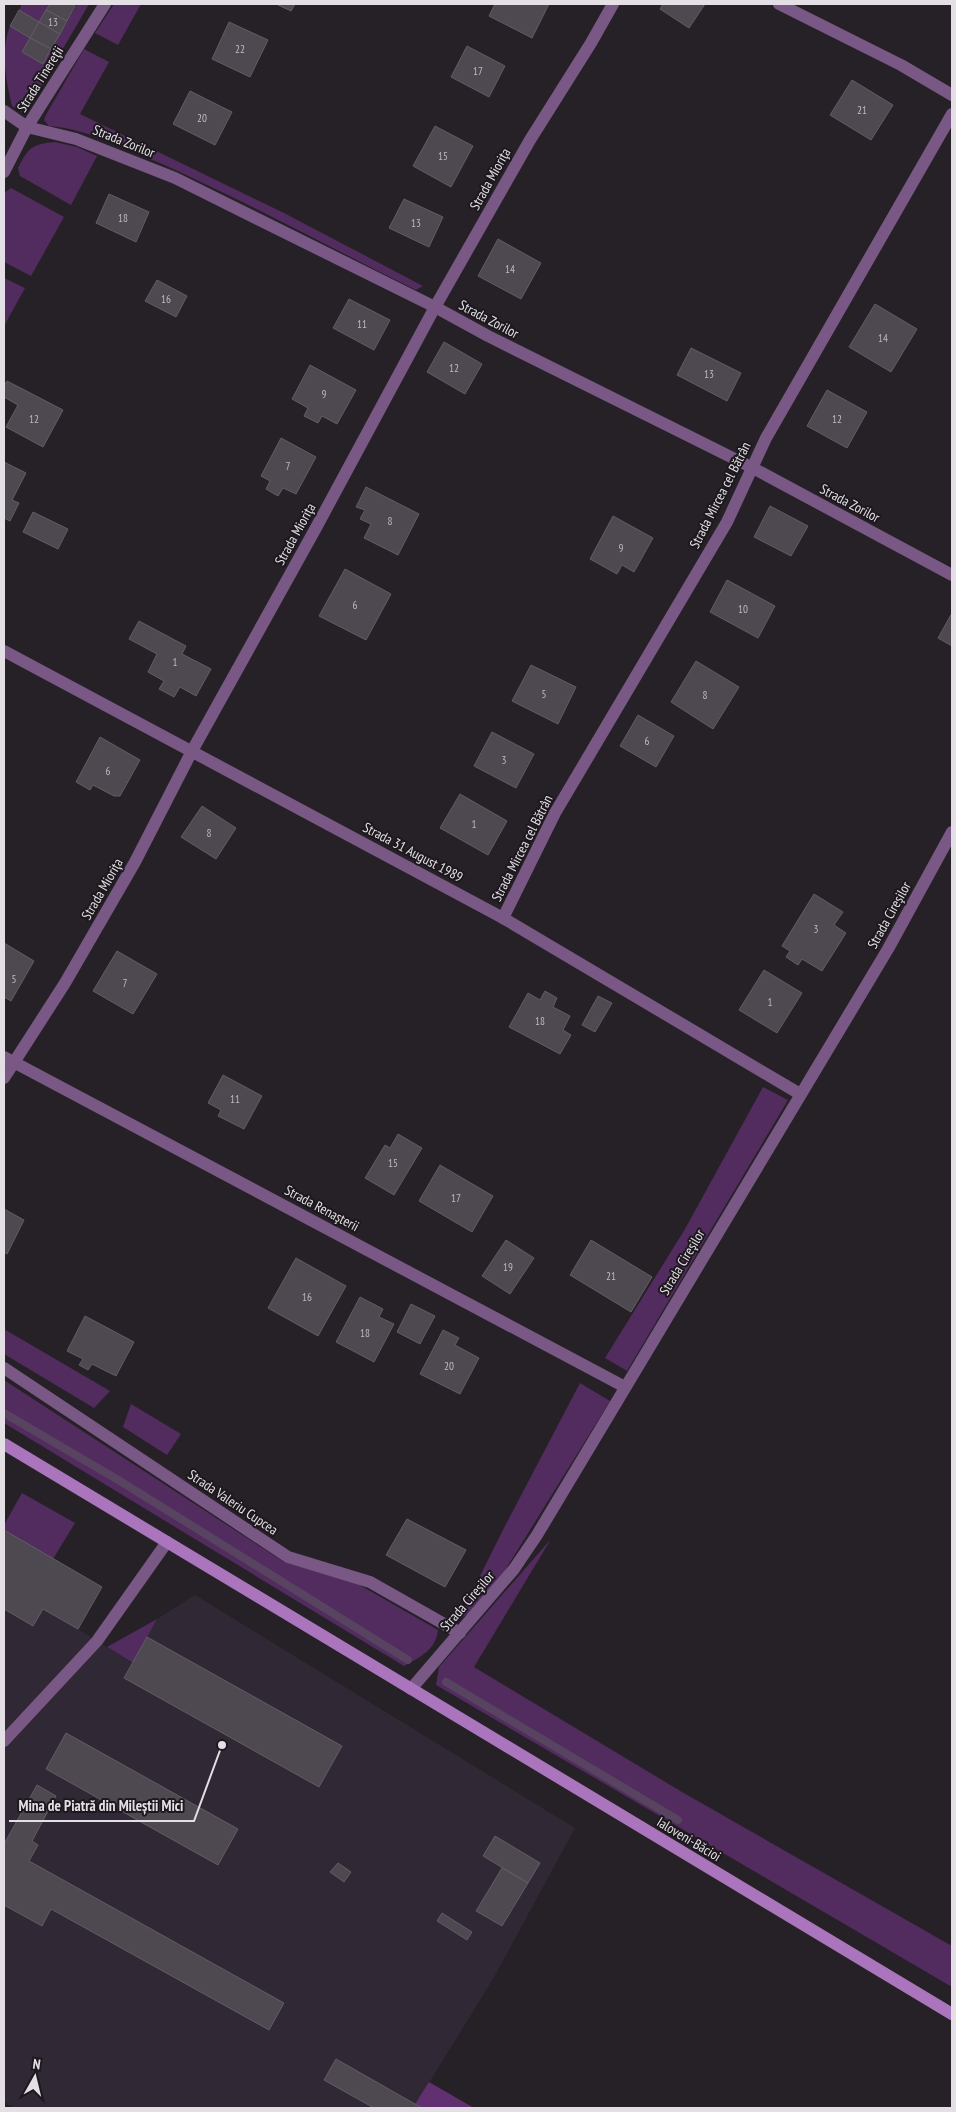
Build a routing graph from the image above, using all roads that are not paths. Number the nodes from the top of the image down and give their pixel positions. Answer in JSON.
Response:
{"nodes":[{"id":1,"x":105,"y":4,"type":"edge"},
{"id":2,"x":613,"y":4,"type":"edge"},
{"id":3,"x":779,"y":4,"type":"edge"},
{"id":4,"x":952,"y":95,"type":"edge"},
{"id":5,"x":4,"y":111,"type":"edge"},
{"id":6,"x":952,"y":114,"type":"edge"},
{"id":7,"x":27,"y":127,"type":"junction"},
{"id":8,"x":4,"y":172,"type":"edge"},
{"id":9,"x":435,"y":307,"type":"junction"},
{"id":10,"x":751,"y":467,"type":"junction"},
{"id":11,"x":952,"y":575,"type":"edge"},
{"id":12,"x":4,"y":650,"type":"edge"},
{"id":13,"x":192,"y":751,"type":"junction"},
{"id":14,"x":952,"y":832,"type":"edge"},
{"id":15,"x":503,"y":918,"type":"junction"},
{"id":16,"x":9,"y":1059,"type":"edge"},
{"id":17,"x":4,"y":1078,"type":"edge"},
{"id":18,"x":800,"y":1094,"type":"junction"},
{"id":19,"x":4,"y":1368,"type":"edge"},
{"id":20,"x":625,"y":1387,"type":"junction"},
{"id":21,"x":4,"y":1444,"type":"edge"},
{"id":22,"x":167,"y":1542,"type":"junction"},
{"id":23,"x":460,"y":1633,"type":"junction"},
{"id":24,"x":411,"y":1689,"type":"junction"},
{"id":25,"x":4,"y":1741,"type":"edge"},
{"id":26,"x":952,"y":2014,"type":"edge"}],
"edges":[{"from":1,"to":7,"type":"street","name":"Strada Tinereţii"},
{"from":2,"to":9,"type":"street","name":"Strada Mioriţa"},
{"from":3,"to":4,"type":"street"},
{"from":5,"to":7,"type":"street","name":"Strada Zorilor"},
{"from":6,"to":10,"type":"street","name":"Strada Mircea cel Bătrân"},
{"from":7,"to":8,"type":"street","name":"Strada Tinereţii"},
{"from":7,"to":9,"type":"street","name":"Strada Zorilor"},
{"from":9,"to":10,"type":"street","name":"Strada Zorilor"},
{"from":9,"to":13,"type":"street","name":"Strada Mioriţa"},
{"from":10,"to":11,"type":"street","name":"Strada Zorilor"},
{"from":10,"to":15,"type":"street","name":"Strada Mircea cel Bătrân"},
{"from":12,"to":13,"type":"street","name":"Strada 31 August 1989"},
{"from":13,"to":15,"type":"street","name":"Strada 31 August 1989"},
{"from":13,"to":16,"type":"street","name":"Strada Mioriţa"},
{"from":14,"to":18,"type":"street","name":"Strada Cireşilor"},
{"from":15,"to":18,"type":"street","name":"Strada 31 August 1989"},
{"from":16,"to":17,"type":"street","name":"Strada Mioriţa"},
{"from":16,"to":20,"type":"street","name":"Strada Renaşterii"},
{"from":18,"to":20,"type":"street","name":"Strada Cireşilor"},
{"from":19,"to":23,"type":"street","name":"Strada Valeriu Cupcea"},
{"from":20,"to":23,"type":"street","name":"Strada Cireşilor"},
{"from":21,"to":22,"type":"main road"},
{"from":22,"to":24,"type":"main road"},
{"from":22,"to":25,"type":"street"},
{"from":23,"to":24,"type":"street","name":"Strada Cireşilor"},
{"from":24,"to":26,"type":"main road","name":"Ialoveni-Băcioi"}]}
